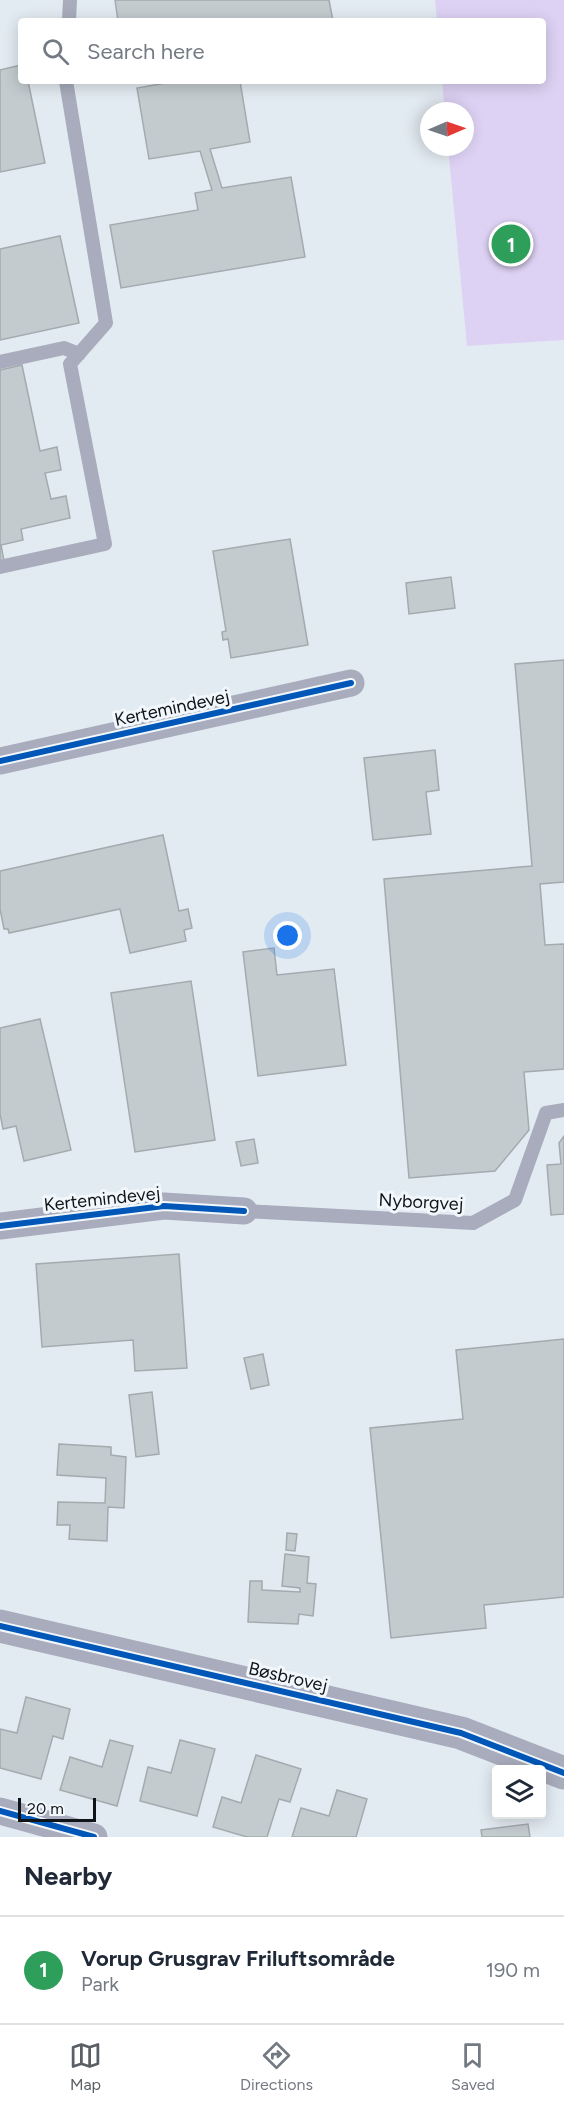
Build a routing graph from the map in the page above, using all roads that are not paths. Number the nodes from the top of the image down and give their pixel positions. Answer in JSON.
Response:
{"nodes":[{"id":1,"x":70,"y":0,"type":"edge"},
{"id":2,"x":69,"y":18,"type":"edge"},
{"id":3,"x":66,"y":84,"type":"edge"},
{"id":4,"x":79,"y":354,"type":"junction"},
{"id":5,"x":0,"y":362,"type":"edge"},
{"id":6,"x":0,"y":567,"type":"edge"},
{"id":7,"x":351,"y":683,"type":"dead end"},
{"id":8,"x":0,"y":761,"type":"edge"},
{"id":9,"x":564,"y":1110,"type":"edge"},
{"id":10,"x":244,"y":1211,"type":"joint"},
{"id":11,"x":0,"y":1226,"type":"edge"},
{"id":12,"x":0,"y":1626,"type":"edge"},
{"id":13,"x":564,"y":1773,"type":"edge"},
{"id":14,"x":0,"y":1811,"type":"edge"},
{"id":15,"x":91,"y":1837,"type":"edge"}],
"edges":[{"from":1,"to":2,"type":"lane"},
{"from":3,"to":4,"type":"lane"},
{"from":4,"to":5,"type":"lane"},
{"from":4,"to":6,"type":"lane"},
{"from":7,"to":8,"type":"street","name":"Kertemindevej"},
{"from":9,"to":10,"type":"lane","name":"Nyborgvej"},
{"from":10,"to":11,"type":"street","name":"Kertemindevej"},
{"from":12,"to":13,"type":"street","name":"Bøsbrovej"},
{"from":14,"to":15,"type":"street"}]}
